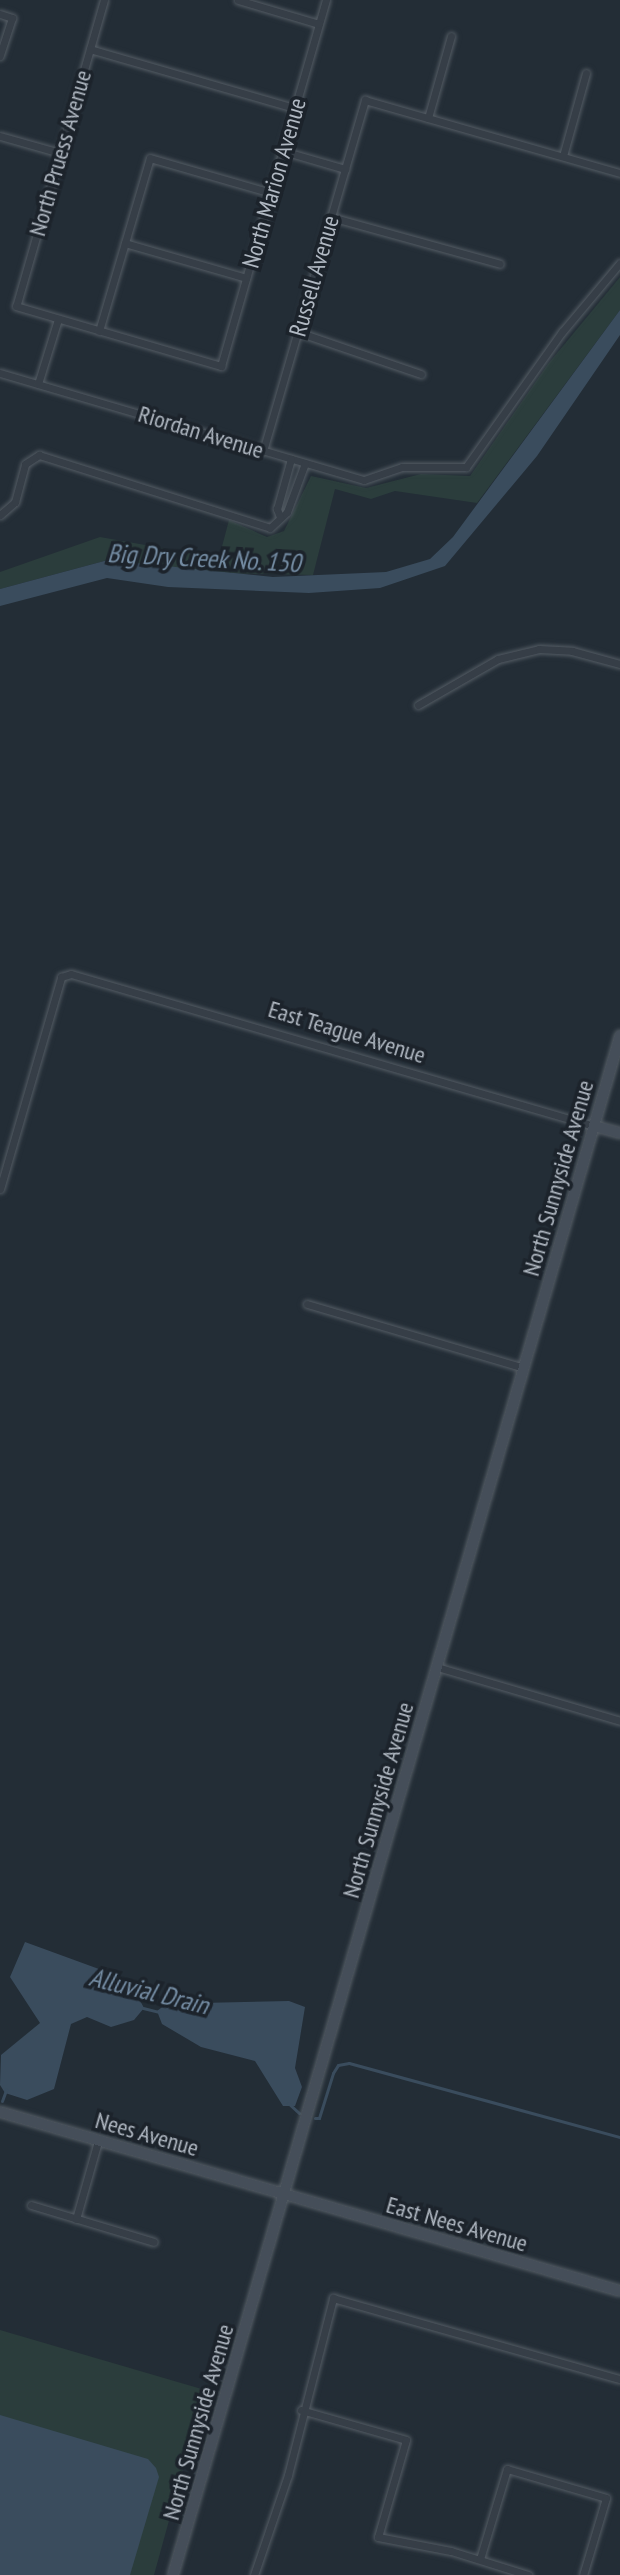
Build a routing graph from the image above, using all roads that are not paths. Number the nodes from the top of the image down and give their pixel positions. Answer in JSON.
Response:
{"nodes":[{"id":1,"x":104,"y":0,"type":"edge"},
{"id":2,"x":238,"y":0,"type":"edge"},
{"id":3,"x":326,"y":0,"type":"edge"},
{"id":4,"x":0,"y":14,"type":"edge"},
{"id":5,"x":319,"y":24,"type":"junction"},
{"id":6,"x":451,"y":36,"type":"dead end"},
{"id":7,"x":90,"y":49,"type":"junction"},
{"id":8,"x":0,"y":56,"type":"edge"},
{"id":9,"x":586,"y":73,"type":"dead end"},
{"id":10,"x":295,"y":108,"type":"junction"},
{"id":11,"x":428,"y":118,"type":"junction"},
{"id":12,"x":0,"y":136,"type":"edge"},
{"id":13,"x":283,"y":151,"type":"junction"},
{"id":14,"x":60,"y":153,"type":"junction"},
{"id":15,"x":563,"y":156,"type":"junction"},
{"id":16,"x":345,"y":169,"type":"junction"},
{"id":17,"x":620,"y":173,"type":"edge"},
{"id":18,"x":271,"y":193,"type":"junction"},
{"id":19,"x":331,"y":217,"type":"junction"},
{"id":20,"x":125,"y":243,"type":"junction"},
{"id":21,"x":620,"y":263,"type":"edge"},
{"id":22,"x":500,"y":264,"type":"dead end"},
{"id":23,"x":246,"y":278,"type":"junction"},
{"id":24,"x":58,"y":319,"type":"junction"},
{"id":25,"x":99,"y":331,"type":"junction"},
{"id":26,"x":298,"y":332,"type":"junction"},
{"id":27,"x":0,"y":373,"type":"edge"},
{"id":28,"x":421,"y":374,"type":"dead end"},
{"id":29,"x":38,"y":384,"type":"junction"},
{"id":30,"x":263,"y":451,"type":"junction"},
{"id":31,"x":291,"y":459,"type":"junction"},
{"id":32,"x":305,"y":463,"type":"junction"},
{"id":33,"x":282,"y":492,"type":"junction"},
{"id":34,"x":292,"y":495,"type":"junction"},
{"id":35,"x":0,"y":515,"type":"edge"},
{"id":36,"x":280,"y":517,"type":"junction"},
{"id":37,"x":620,"y":664,"type":"edge"},
{"id":38,"x":418,"y":705,"type":"dead end"},
{"id":39,"x":620,"y":1036,"type":"edge"},
{"id":40,"x":594,"y":1126,"type":"junction"},
{"id":41,"x":620,"y":1133,"type":"edge"},
{"id":42,"x":0,"y":1189,"type":"edge"},
{"id":43,"x":307,"y":1304,"type":"dead end"},
{"id":44,"x":524,"y":1368,"type":"junction"},
{"id":45,"x":437,"y":1667,"type":"junction"},
{"id":46,"x":620,"y":1721,"type":"edge"},
{"id":47,"x":0,"y":2112,"type":"edge"},
{"id":48,"x":98,"y":2141,"type":"junction"},
{"id":49,"x":283,"y":2194,"type":"junction"},
{"id":50,"x":31,"y":2205,"type":"dead end"},
{"id":51,"x":76,"y":2219,"type":"junction"},
{"id":52,"x":154,"y":2242,"type":"dead end"},
{"id":53,"x":620,"y":2291,"type":"edge"},
{"id":54,"x":620,"y":2378,"type":"edge"},
{"id":55,"x":301,"y":2410,"type":"junction"},
{"id":56,"x":480,"y":2559,"type":"junction"},
{"id":57,"x":173,"y":2575,"type":"edge"},
{"id":58,"x":254,"y":2575,"type":"edge"},
{"id":59,"x":528,"y":2575,"type":"edge"},
{"id":60,"x":583,"y":2575,"type":"edge"}],
"edges":[{"from":1,"to":7,"type":"street","name":"North Pruess Avenue"},
{"from":2,"to":5,"type":"street"},
{"from":3,"to":5,"type":"street","name":"North Marion Avenue"},
{"from":4,"to":8,"type":"street"},
{"from":5,"to":10,"type":"street","name":"North Marion Avenue"},
{"from":6,"to":11,"type":"street"},
{"from":7,"to":10,"type":"street"},
{"from":7,"to":14,"type":"street","name":"North Pruess Avenue"},
{"from":9,"to":15,"type":"street"},
{"from":10,"to":13,"type":"street","name":"North Marion Avenue"},
{"from":11,"to":15,"type":"street"},
{"from":11,"to":16,"type":"street","name":"Russell Avenue"},
{"from":12,"to":14,"type":"street"},
{"from":13,"to":16,"type":"street"},
{"from":13,"to":18,"type":"street","name":"North Marion Avenue"},
{"from":14,"to":24,"type":"street","name":"North Pruess Avenue"},
{"from":15,"to":17,"type":"street"},
{"from":16,"to":19,"type":"street","name":"Russell Avenue"},
{"from":18,"to":20,"type":"street"},
{"from":18,"to":23,"type":"street","name":"North Marion Avenue"},
{"from":19,"to":22,"type":"street"},
{"from":19,"to":26,"type":"street","name":"Russell Avenue"},
{"from":20,"to":23,"type":"street"},
{"from":20,"to":25,"type":"street"},
{"from":21,"to":32,"type":"street","name":"Riordan Avenue"},
{"from":23,"to":25,"type":"street","name":"North Marion Avenue"},
{"from":24,"to":25,"type":"street"},
{"from":24,"to":29,"type":"street"},
{"from":26,"to":28,"type":"street"},
{"from":26,"to":30,"type":"street","name":"Russell Avenue"},
{"from":27,"to":29,"type":"street","name":"Riordan Avenue"},
{"from":29,"to":30,"type":"street","name":"Riordan Avenue"},
{"from":30,"to":31,"type":"street","name":"Riordan Avenue"},
{"from":31,"to":32,"type":"street","name":"Riordan Avenue"},
{"from":31,"to":33,"type":"street"},
{"from":32,"to":34,"type":"street"},
{"from":33,"to":34,"type":"street"},
{"from":33,"to":36,"type":"street"},
{"from":34,"to":36,"type":"street"},
{"from":35,"to":36,"type":"street"},
{"from":37,"to":38,"type":"street"},
{"from":39,"to":40,"type":"main road","name":"North Sunnyside Avenue"},
{"from":40,"to":41,"type":"main road","name":"East Teague Avenue"},
{"from":40,"to":42,"type":"street","name":"East Teague Avenue"},
{"from":40,"to":44,"type":"main road","name":"North Sunnyside Avenue"},
{"from":43,"to":44,"type":"street"},
{"from":44,"to":45,"type":"main road","name":"North Sunnyside Avenue"},
{"from":45,"to":46,"type":"street"},
{"from":45,"to":49,"type":"main road","name":"North Sunnyside Avenue"},
{"from":47,"to":48,"type":"main road","name":"Nees Avenue"},
{"from":48,"to":49,"type":"main road","name":"Nees Avenue"},
{"from":48,"to":51,"type":"street"},
{"from":49,"to":53,"type":"main road","name":"East Nees Avenue"},
{"from":49,"to":57,"type":"main road","name":"North Sunnyside Avenue"},
{"from":50,"to":51,"type":"street"},
{"from":51,"to":52,"type":"street"},
{"from":54,"to":55,"type":"street"},
{"from":55,"to":56,"type":"street"},
{"from":55,"to":58,"type":"street"},
{"from":56,"to":59,"type":"street"},
{"from":56,"to":60,"type":"street"}]}
